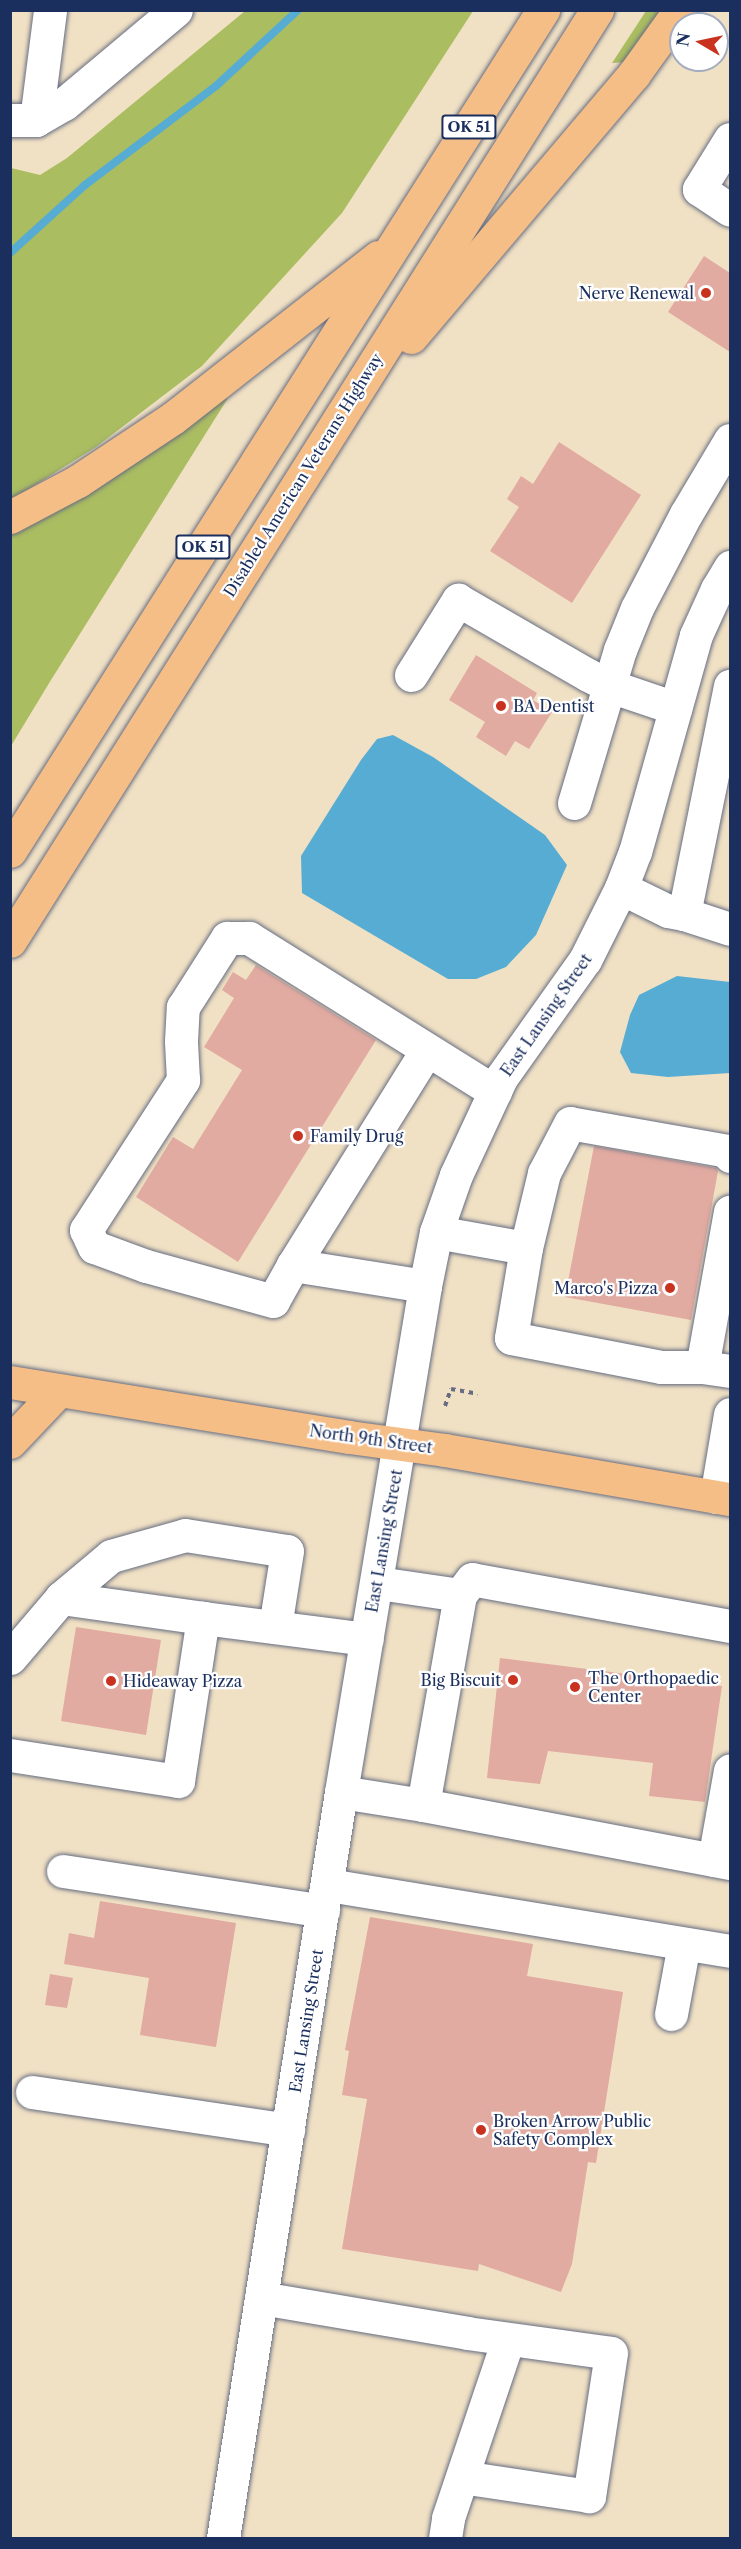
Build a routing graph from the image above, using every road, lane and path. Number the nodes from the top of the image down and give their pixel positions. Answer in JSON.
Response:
{"nodes":[{"id":1,"x":50,"y":10,"type":"edge"},
{"id":2,"x":176,"y":10,"type":"edge"},
{"id":3,"x":543,"y":10,"type":"edge"},
{"id":4,"x":597,"y":10,"type":"edge"},
{"id":5,"x":680,"y":10,"type":"edge"},
{"id":6,"x":23,"y":120,"type":"edge"},
{"id":7,"x":730,"y":140,"type":"edge"},
{"id":8,"x":730,"y":210,"type":"edge"},
{"id":9,"x":395,"y":244,"type":"junction"},
{"id":10,"x":334,"y":427,"type":"junction"},
{"id":11,"x":730,"y":440,"type":"edge"},
{"id":12,"x":10,"y":517,"type":"edge"},
{"id":13,"x":730,"y":567,"type":"edge"},
{"id":14,"x":411,"y":675,"type":"dead end"},
{"id":15,"x":610,"y":686,"type":"junction"},
{"id":16,"x":730,"y":686,"type":"edge"},
{"id":17,"x":675,"y":708,"type":"junction"},
{"id":18,"x":574,"y":803,"type":"dead end"},
{"id":19,"x":10,"y":851,"type":"edge"},
{"id":20,"x":621,"y":888,"type":"junction"},
{"id":21,"x":684,"y":914,"type":"junction"},
{"id":22,"x":730,"y":929,"type":"edge"},
{"id":23,"x":10,"y":941,"type":"edge"},
{"id":24,"x":427,"y":1050,"type":"junction"},
{"id":25,"x":495,"y":1092,"type":"junction"},
{"id":26,"x":730,"y":1156,"type":"edge"},
{"id":27,"x":730,"y":1212,"type":"edge"},
{"id":28,"x":436,"y":1232,"type":"junction"},
{"id":29,"x":526,"y":1248,"type":"junction"},
{"id":30,"x":293,"y":1265,"type":"junction"},
{"id":31,"x":424,"y":1286,"type":"junction"},
{"id":32,"x":716,"y":1369,"type":"edge"},
{"id":33,"x":10,"y":1382,"type":"edge"},
{"id":34,"x":59,"y":1390,"type":"junction"},
{"id":35,"x":478,"y":1394,"type":"dead end"},
{"id":36,"x":445,"y":1406,"type":"dead end"},
{"id":37,"x":730,"y":1414,"type":"edge"},
{"id":38,"x":10,"y":1442,"type":"edge"},
{"id":39,"x":400,"y":1444,"type":"junction"},
{"id":40,"x":723,"y":1498,"type":"edge"},
{"id":41,"x":378,"y":1582,"type":"junction"},
{"id":42,"x":460,"y":1595,"type":"junction"},
{"id":43,"x":61,"y":1598,"type":"junction"},
{"id":44,"x":203,"y":1618,"type":"junction"},
{"id":45,"x":730,"y":1626,"type":"edge"},
{"id":46,"x":275,"y":1627,"type":"junction"},
{"id":47,"x":367,"y":1640,"type":"junction"},
{"id":48,"x":10,"y":1658,"type":"edge"},
{"id":49,"x":10,"y":1755,"type":"edge"},
{"id":50,"x":730,"y":1770,"type":"edge"},
{"id":51,"x":341,"y":1792,"type":"junction"},
{"id":52,"x":423,"y":1805,"type":"junction"},
{"id":53,"x":722,"y":1862,"type":"edge"},
{"id":54,"x":63,"y":1871,"type":"dead end"},
{"id":55,"x":326,"y":1898,"type":"junction"},
{"id":56,"x":684,"y":1944,"type":"junction"},
{"id":57,"x":730,"y":1951,"type":"edge"},
{"id":58,"x":671,"y":2014,"type":"dead end"},
{"id":59,"x":32,"y":2092,"type":"dead end"},
{"id":60,"x":288,"y":2130,"type":"junction"},
{"id":61,"x":261,"y":2298,"type":"junction"},
{"id":62,"x":508,"y":2340,"type":"junction"},
{"id":63,"x":462,"y":2476,"type":"junction"},
{"id":64,"x":223,"y":2538,"type":"edge"},
{"id":65,"x":445,"y":2538,"type":"edge"}],
"edges":[{"from":1,"to":6,"type":"street"},
{"from":2,"to":6,"type":"street"},
{"from":3,"to":9,"type":"main road","number":"OK 51"},
{"from":4,"to":10,"type":"main road","name":"Disabled American Veterans Highway","number":"OK 51"},
{"from":5,"to":10,"type":"main road"},
{"from":7,"to":8,"type":"street"},
{"from":9,"to":12,"type":"main road"},
{"from":9,"to":19,"type":"main road","number":"OK 51"},
{"from":10,"to":23,"type":"main road","name":"Disabled American Veterans Highway","number":"OK 51"},
{"from":11,"to":15,"type":"street"},
{"from":13,"to":17,"type":"street","name":"East Lansing Street"},
{"from":14,"to":15,"type":"street"},
{"from":15,"to":17,"type":"street"},
{"from":15,"to":18,"type":"street"},
{"from":16,"to":21,"type":"street"},
{"from":17,"to":20,"type":"street","name":"East Lansing Street"},
{"from":20,"to":21,"type":"street"},
{"from":20,"to":25,"type":"street","name":"East Lansing Street"},
{"from":21,"to":22,"type":"street"},
{"from":24,"to":25,"type":"street"},
{"from":24,"to":30,"type":"street"},
{"from":24,"to":30,"type":"street"},
{"from":25,"to":28,"type":"street","name":"East Lansing Street"},
{"from":26,"to":29,"type":"street"},
{"from":27,"to":32,"type":"street"},
{"from":28,"to":29,"type":"street"},
{"from":28,"to":31,"type":"street","name":"East Lansing Street"},
{"from":29,"to":32,"type":"street"},
{"from":30,"to":31,"type":"street"},
{"from":31,"to":39,"type":"street","name":"East Lansing Street"},
{"from":33,"to":34,"type":"main road","name":"North 9th Street"},
{"from":34,"to":38,"type":"main road"},
{"from":34,"to":39,"type":"main road","name":"North 9th Street"},
{"from":35,"to":36,"type":"path"},
{"from":37,"to":40,"type":"street"},
{"from":39,"to":40,"type":"main road","name":"North 9th Street"},
{"from":39,"to":41,"type":"street","name":"East Lansing Street"},
{"from":41,"to":42,"type":"street"},
{"from":41,"to":47,"type":"street","name":"East Lansing Street"},
{"from":42,"to":45,"type":"street"},
{"from":42,"to":52,"type":"street"},
{"from":43,"to":44,"type":"street"},
{"from":43,"to":46,"type":"street"},
{"from":43,"to":48,"type":"street"},
{"from":44,"to":46,"type":"street"},
{"from":44,"to":49,"type":"street"},
{"from":46,"to":47,"type":"street"},
{"from":47,"to":51,"type":"street","name":"East Lansing Street"},
{"from":50,"to":53,"type":"street"},
{"from":51,"to":52,"type":"street"},
{"from":51,"to":55,"type":"street","name":"East Lansing Street"},
{"from":52,"to":53,"type":"street"},
{"from":54,"to":55,"type":"street"},
{"from":55,"to":56,"type":"street"},
{"from":55,"to":60,"type":"street","name":"East Lansing Street"},
{"from":56,"to":57,"type":"street"},
{"from":56,"to":58,"type":"street"},
{"from":59,"to":60,"type":"street"},
{"from":60,"to":61,"type":"street","name":"East Lansing Street"},
{"from":61,"to":62,"type":"street"},
{"from":61,"to":64,"type":"street","name":"East Lansing Street"},
{"from":62,"to":63,"type":"street"},
{"from":62,"to":63,"type":"street"},
{"from":63,"to":65,"type":"street"}]}
